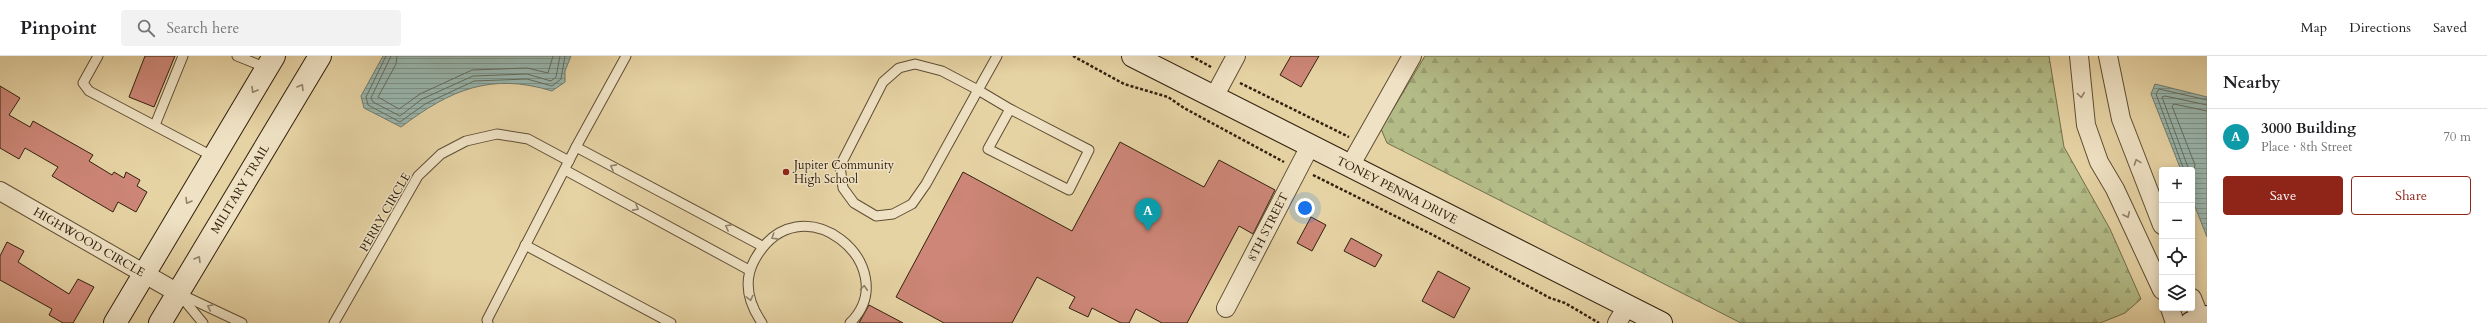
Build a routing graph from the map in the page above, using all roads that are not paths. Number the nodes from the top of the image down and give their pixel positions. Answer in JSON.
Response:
{"nodes":[{"id":1,"x":98,"y":56,"type":"edge"},
{"id":2,"x":183,"y":56,"type":"edge"},
{"id":3,"x":237,"y":56,"type":"edge"},
{"id":4,"x":320,"y":56,"type":"edge"},
{"id":5,"x":626,"y":56,"type":"edge"},
{"id":6,"x":997,"y":56,"type":"edge"},
{"id":7,"x":1133,"y":56,"type":"edge"},
{"id":8,"x":1236,"y":56,"type":"edge"},
{"id":9,"x":1412,"y":56,"type":"edge"},
{"id":10,"x":2079,"y":56,"type":"edge"},
{"id":11,"x":2108,"y":56,"type":"edge"},
{"id":12,"x":270,"y":62,"type":"edge"},
{"id":13,"x":978,"y":90,"type":"junction"},
{"id":14,"x":1214,"y":97,"type":"junction"},
{"id":15,"x":1010,"y":109,"type":"junction"},
{"id":16,"x":155,"y":125,"type":"junction"},
{"id":17,"x":1310,"y":146,"type":"junction"},
{"id":18,"x":576,"y":147,"type":"junction"},
{"id":19,"x":214,"y":157,"type":"junction"},
{"id":20,"x":569,"y":161,"type":"junction"},
{"id":21,"x":1350,"y":166,"type":"junction"},
{"id":22,"x":565,"y":170,"type":"junction"},
{"id":23,"x":0,"y":191,"type":"edge"},
{"id":24,"x":2159,"y":217,"type":"edge"},
{"id":25,"x":525,"y":245,"type":"junction"},
{"id":26,"x":762,"y":246,"type":"junction"},
{"id":27,"x":749,"y":270,"type":"junction"},
{"id":28,"x":145,"y":274,"type":"junction"},
{"id":29,"x":2159,"y":284,"type":"edge"},
{"id":30,"x":178,"y":293,"type":"junction"},
{"id":31,"x":2195,"y":307,"type":"edge"},
{"id":32,"x":1226,"y":308,"type":"dead end"},
{"id":33,"x":2171,"y":311,"type":"edge"},
{"id":34,"x":1622,"y":315,"type":"edge"},
{"id":35,"x":2200,"y":321,"type":"edge"},
{"id":36,"x":116,"y":323,"type":"edge"},
{"id":37,"x":160,"y":323,"type":"edge"},
{"id":38,"x":203,"y":323,"type":"edge"},
{"id":39,"x":242,"y":323,"type":"edge"},
{"id":40,"x":334,"y":323,"type":"edge"},
{"id":41,"x":488,"y":323,"type":"edge"},
{"id":42,"x":671,"y":323,"type":"edge"},
{"id":43,"x":762,"y":323,"type":"edge"},
{"id":44,"x":850,"y":323,"type":"edge"},
{"id":45,"x":1661,"y":323,"type":"edge"},
{"id":46,"x":2176,"y":323,"type":"edge"}],
"edges":[{"from":1,"to":16,"type":"lane"},
{"from":2,"to":16,"type":"lane"},
{"from":3,"to":12,"type":"lane"},
{"from":30,"to":4,"type":"main road","name":"MILITARY TRAIL","one_way":true},
{"from":5,"to":18,"type":"lane"},
{"from":6,"to":13,"type":"lane"},
{"from":7,"to":14,"type":"main road","name":"TONEY PENNA DRIVE"},
{"from":8,"to":14,"type":"street"},
{"from":9,"to":21,"type":"street"},
{"from":10,"to":29,"type":"street","one_way":true},
{"from":24,"to":11,"type":"street","one_way":true},
{"from":12,"to":19,"type":"main road","one_way":true},
{"from":13,"to":13,"type":"lane"},
{"from":13,"to":15,"type":"lane"},
{"from":14,"to":17,"type":"main road","name":"TONEY PENNA DRIVE"},
{"from":15,"to":15,"type":"lane"},
{"from":16,"to":19,"type":"lane"},
{"from":17,"to":21,"type":"main road","name":"TONEY PENNA DRIVE"},
{"from":17,"to":32,"type":"street","name":"8TH STREET"},
{"from":18,"to":20,"type":"lane"},
{"from":26,"to":18,"type":"lane","one_way":true},
{"from":19,"to":28,"type":"main road","one_way":true},
{"from":20,"to":22,"type":"lane"},
{"from":20,"to":40,"type":"lane","name":"PERRY CIRCLE"},
{"from":21,"to":34,"type":"main road","name":"TONEY PENNA DRIVE"},
{"from":22,"to":25,"type":"lane"},
{"from":22,"to":27,"type":"lane","one_way":true},
{"from":23,"to":28,"type":"street","name":"HIGHWOOD CIRCLE"},
{"from":25,"to":41,"type":"lane"},
{"from":25,"to":42,"type":"lane"},
{"from":26,"to":27,"type":"lane"},
{"from":44,"to":26,"type":"lane","one_way":true},
{"from":27,"to":43,"type":"lane","one_way":true},
{"from":28,"to":30,"type":"street","name":"HIGHWOOD CIRCLE"},
{"from":28,"to":36,"type":"main road"},
{"from":30,"to":37,"type":"main road","name":"MILITARY TRAIL"},
{"from":30,"to":38,"type":"lane"},
{"from":39,"to":30,"type":"lane","one_way":true},
{"from":31,"to":35,"type":"street"},
{"from":33,"to":46,"type":"street"},
{"from":34,"to":45,"type":"main road","name":"TONEY PENNA DRIVE"}]}
